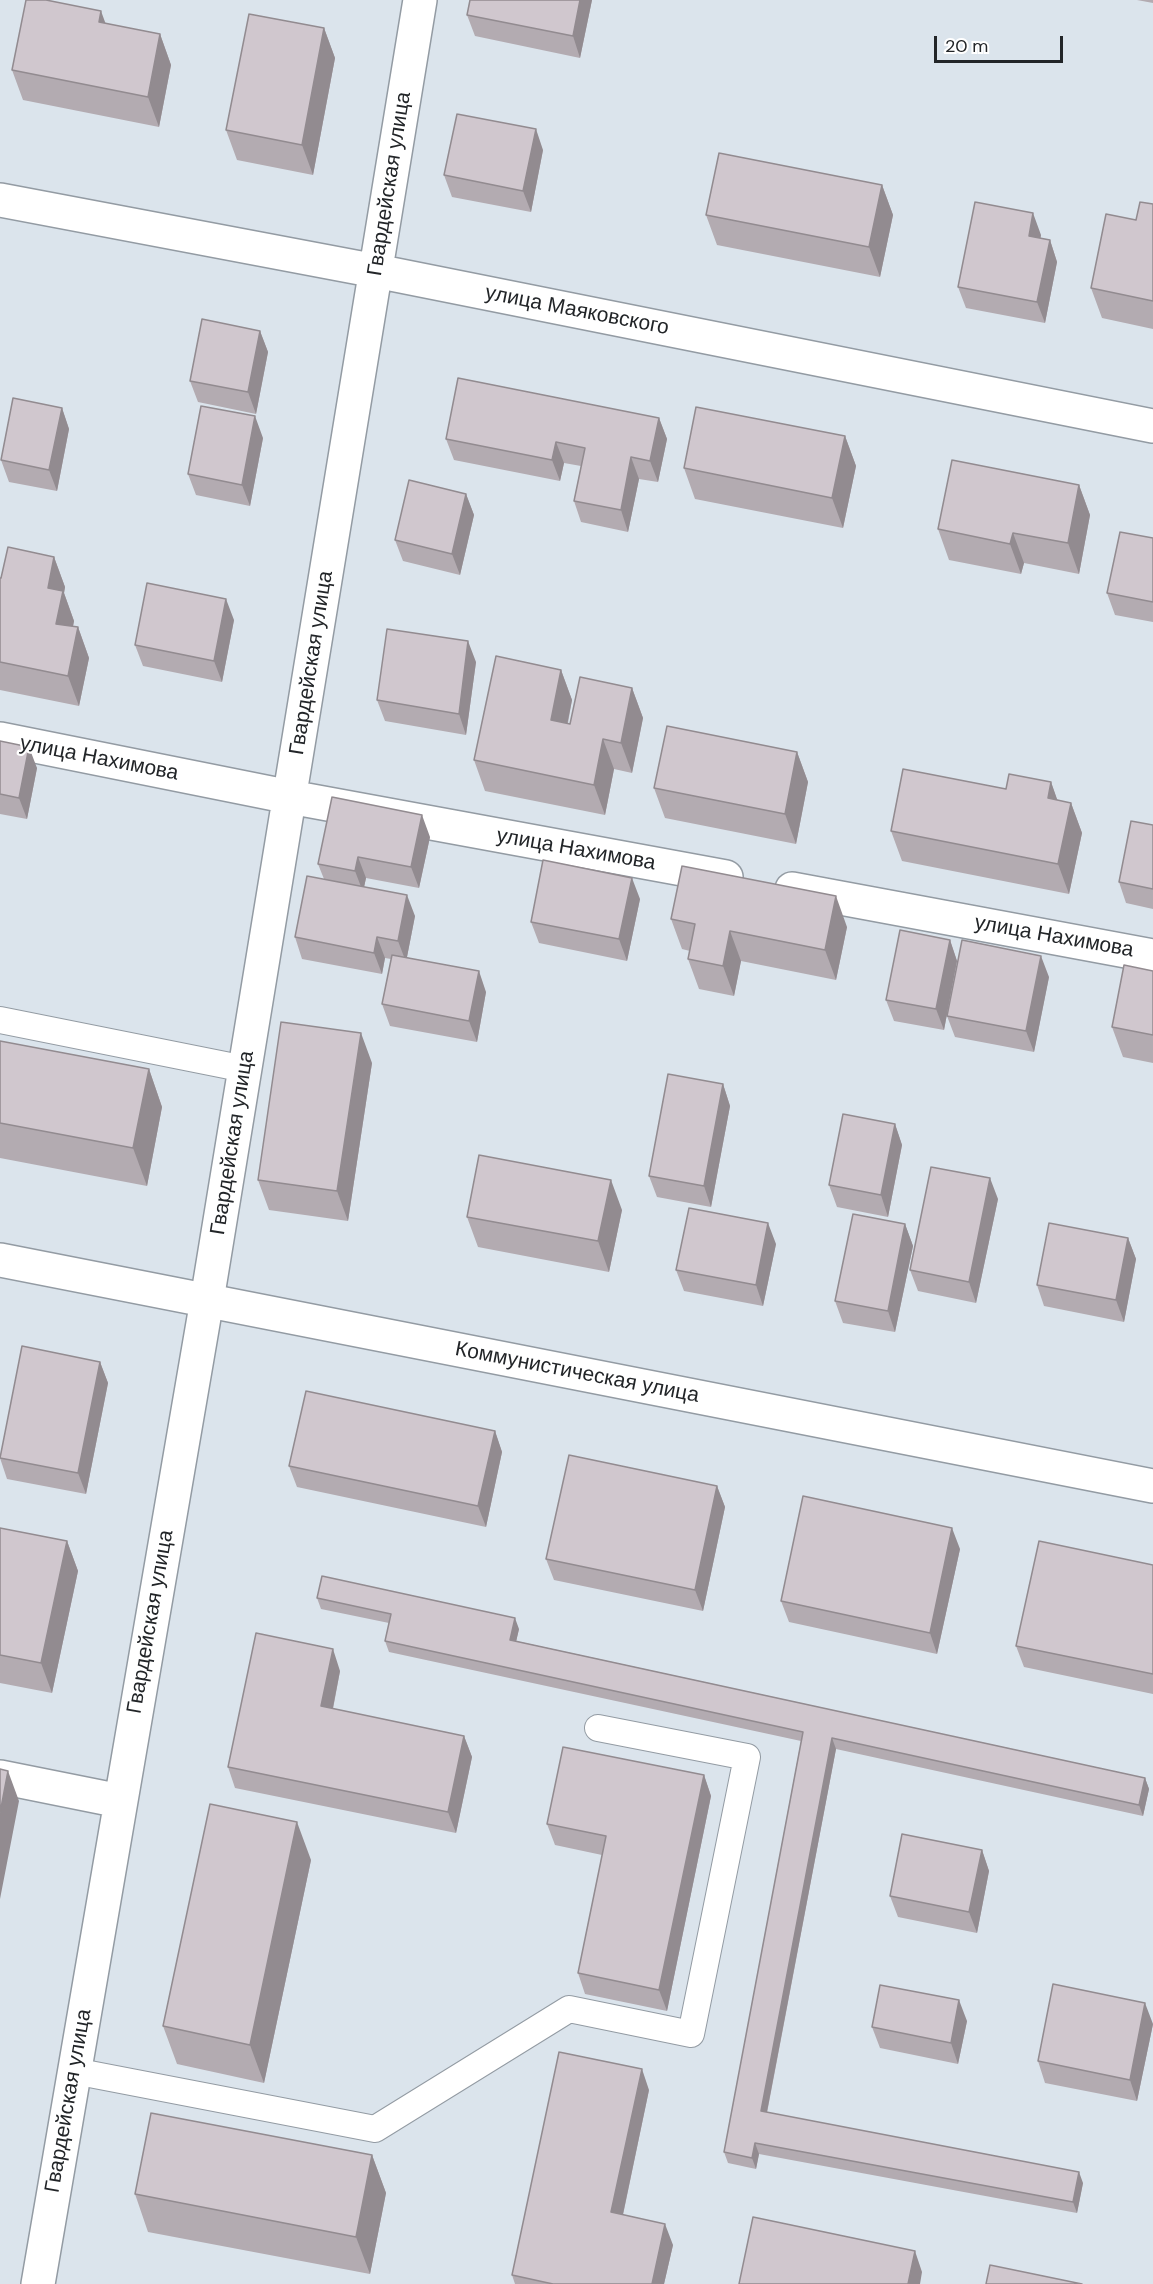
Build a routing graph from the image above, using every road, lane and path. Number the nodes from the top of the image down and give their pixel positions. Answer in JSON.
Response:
{"nodes":[{"id":1,"x":420,"y":0,"type":"edge"},
{"id":2,"x":0,"y":200,"type":"edge"},
{"id":3,"x":376,"y":271,"type":"junction"},
{"id":4,"x":1153,"y":426,"type":"edge"},
{"id":5,"x":0,"y":739,"type":"edge"},
{"id":6,"x":290,"y":797,"type":"junction"},
{"id":7,"x":1153,"y":956,"type":"edge"},
{"id":8,"x":0,"y":1020,"type":"edge"},
{"id":9,"x":245,"y":1070,"type":"junction"},
{"id":10,"x":0,"y":1260,"type":"edge"},
{"id":11,"x":207,"y":1300,"type":"junction"},
{"id":12,"x":1153,"y":1486,"type":"edge"},
{"id":13,"x":598,"y":1728,"type":"dead end"},
{"id":14,"x":0,"y":1777,"type":"edge"},
{"id":15,"x":120,"y":1801,"type":"junction"},
{"id":16,"x":74,"y":2071,"type":"junction"},
{"id":17,"x":38,"y":2284,"type":"edge"}],
"edges":[{"from":1,"to":3,"type":"street","name":"Гвардейская улица"},
{"from":2,"to":3,"type":"street","name":"улица Маяковского"},
{"from":3,"to":4,"type":"street","name":"улица Маяковского"},
{"from":3,"to":6,"type":"street","name":"Гвардейская улица"},
{"from":5,"to":6,"type":"street","name":"улица Нахимова"},
{"from":6,"to":7,"type":"street","name":"улица Нахимова"},
{"from":6,"to":9,"type":"street","name":"Гвардейская улица"},
{"from":8,"to":9,"type":"lane"},
{"from":9,"to":11,"type":"street","name":"Гвардейская улица"},
{"from":10,"to":11,"type":"street","name":"Коммунистическая улица"},
{"from":11,"to":12,"type":"street","name":"Коммунистическая улица"},
{"from":11,"to":15,"type":"street","name":"Гвардейская улица"},
{"from":13,"to":16,"type":"lane"},
{"from":14,"to":15,"type":"street"},
{"from":15,"to":16,"type":"street","name":"Гвардейская улица"},
{"from":16,"to":17,"type":"street","name":"Гвардейская улица"}]}
